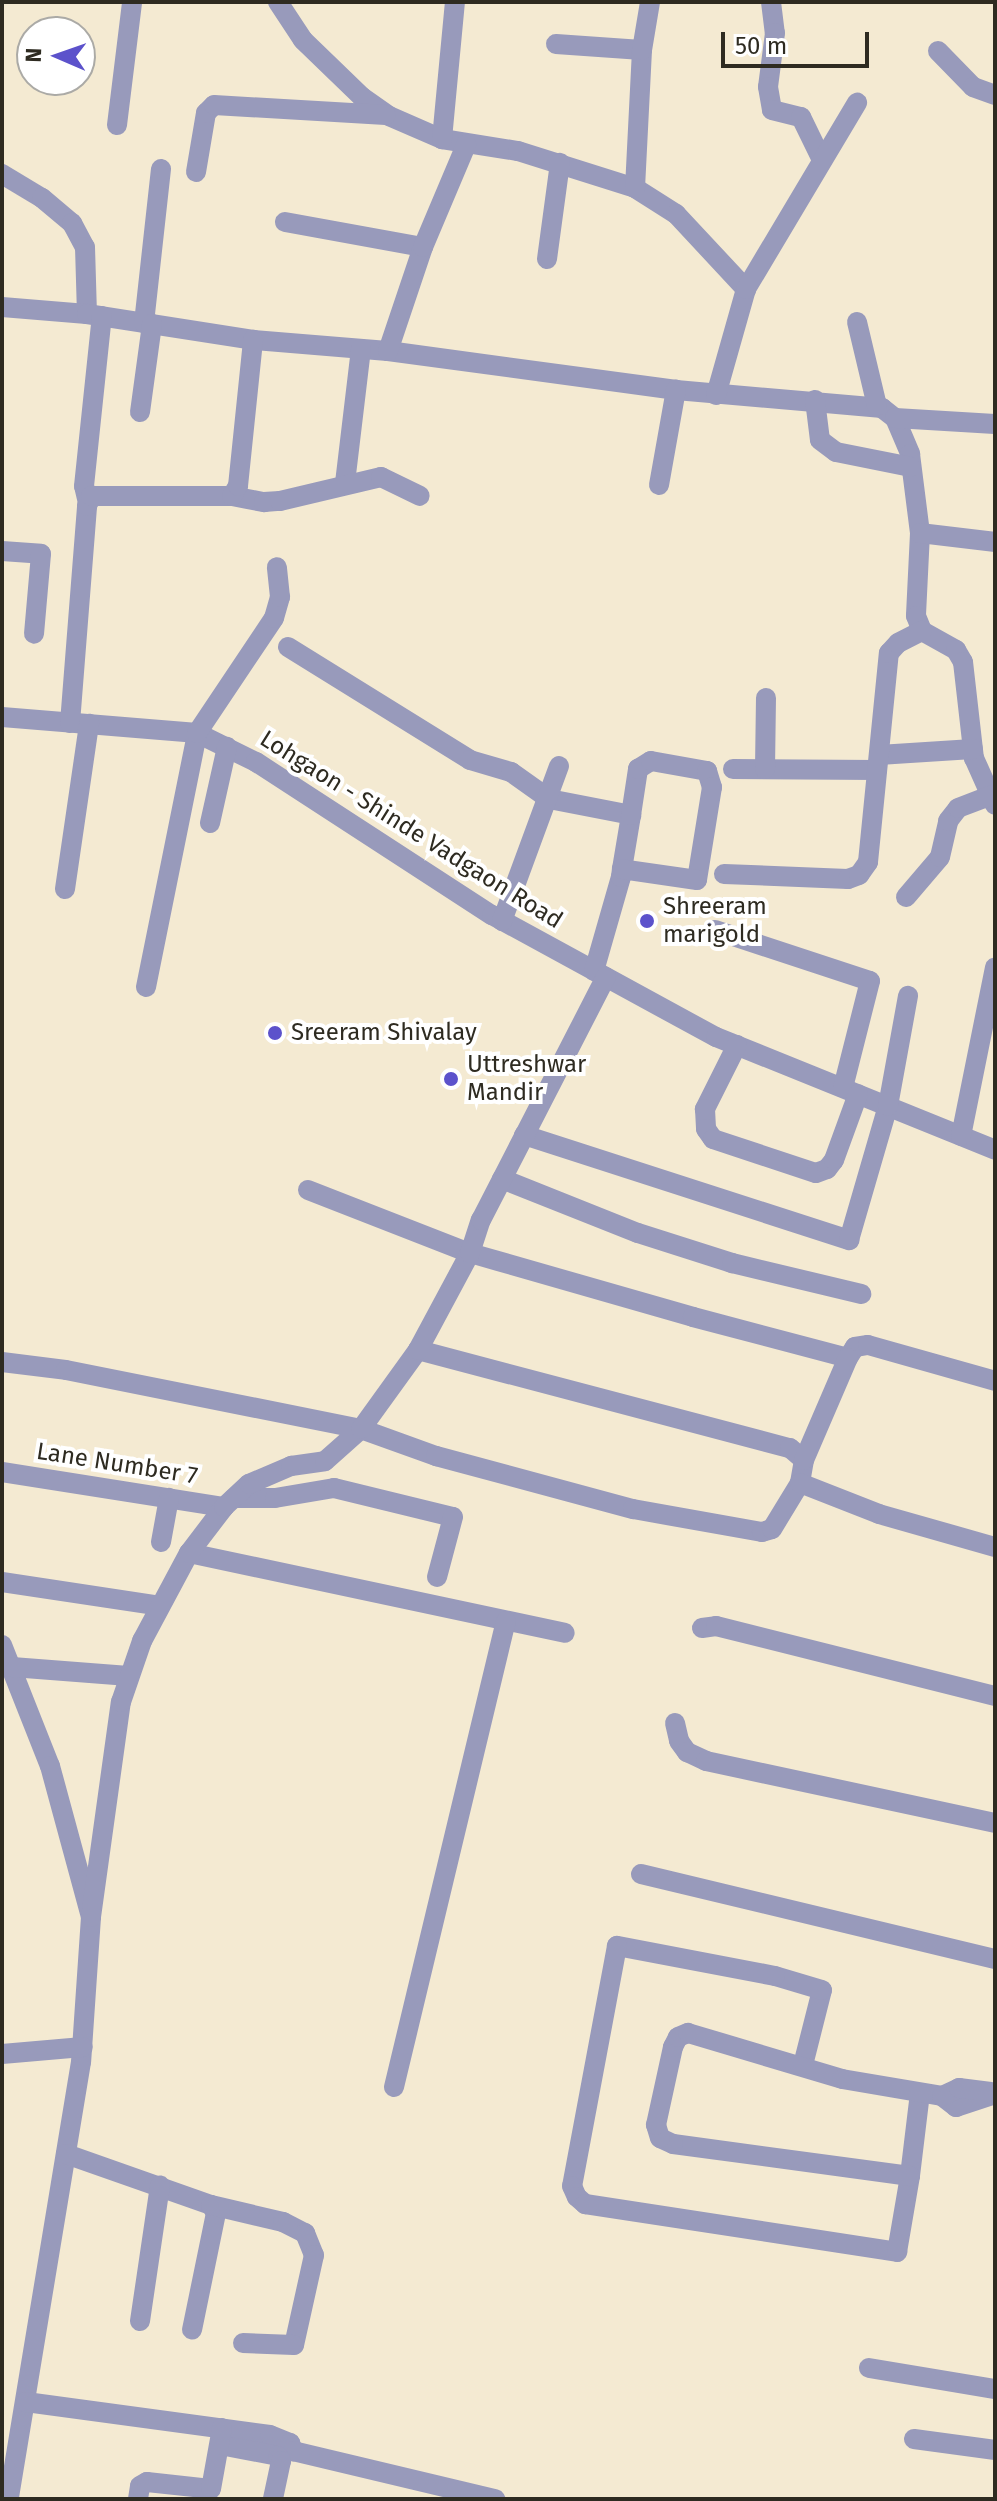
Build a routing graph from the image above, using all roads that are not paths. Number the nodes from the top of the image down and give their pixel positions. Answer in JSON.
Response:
{"nodes":[{"id":1,"x":132,"y":2,"type":"edge"},
{"id":2,"x":278,"y":2,"type":"edge"},
{"id":3,"x":455,"y":2,"type":"edge"},
{"id":4,"x":650,"y":2,"type":"edge"},
{"id":5,"x":771,"y":2,"type":"edge"},
{"id":6,"x":556,"y":44,"type":"dead end"},
{"id":7,"x":642,"y":50,"type":"junction"},
{"id":8,"x":938,"y":51,"type":"dead end"},
{"id":9,"x":995,"y":95,"type":"edge"},
{"id":10,"x":857,"y":103,"type":"dead end"},
{"id":11,"x":389,"y":116,"type":"junction"},
{"id":12,"x":117,"y":125,"type":"dead end"},
{"id":13,"x":442,"y":139,"type":"junction"},
{"id":14,"x":466,"y":145,"type":"junction"},
{"id":15,"x":822,"y":160,"type":"junction"},
{"id":16,"x":560,"y":163,"type":"junction"},
{"id":17,"x":161,"y":169,"type":"dead end"},
{"id":18,"x":196,"y":172,"type":"dead end"},
{"id":19,"x":2,"y":174,"type":"edge"},
{"id":20,"x":635,"y":188,"type":"junction"},
{"id":21,"x":285,"y":222,"type":"dead end"},
{"id":22,"x":423,"y":247,"type":"junction"},
{"id":23,"x":547,"y":259,"type":"dead end"},
{"id":24,"x":746,"y":289,"type":"junction"},
{"id":25,"x":2,"y":307,"type":"edge"},
{"id":26,"x":95,"y":315,"type":"junction"},
{"id":27,"x":857,"y":322,"type":"dead end"},
{"id":28,"x":148,"y":323,"type":"junction"},
{"id":29,"x":253,"y":340,"type":"junction"},
{"id":30,"x":361,"y":349,"type":"junction"},
{"id":31,"x":388,"y":351,"type":"junction"},
{"id":32,"x":676,"y":390,"type":"junction"},
{"id":33,"x":716,"y":395,"type":"junction"},
{"id":34,"x":815,"y":400,"type":"junction"},
{"id":35,"x":877,"y":406,"type":"junction"},
{"id":36,"x":140,"y":412,"type":"dead end"},
{"id":37,"x":895,"y":418,"type":"junction"},
{"id":38,"x":995,"y":424,"type":"edge"},
{"id":39,"x":911,"y":467,"type":"junction"},
{"id":40,"x":345,"y":483,"type":"junction"},
{"id":41,"x":659,"y":485,"type":"dead end"},
{"id":42,"x":232,"y":496,"type":"junction"},
{"id":43,"x":420,"y":496,"type":"dead end"},
{"id":44,"x":88,"y":503,"type":"junction"},
{"id":45,"x":920,"y":533,"type":"junction"},
{"id":46,"x":995,"y":542,"type":"edge"},
{"id":47,"x":2,"y":551,"type":"edge"},
{"id":48,"x":277,"y":567,"type":"dead end"},
{"id":49,"x":922,"y":631,"type":"junction"},
{"id":50,"x":34,"y":634,"type":"dead end"},
{"id":51,"x":288,"y":647,"type":"dead end"},
{"id":52,"x":766,"y":698,"type":"dead end"},
{"id":53,"x":2,"y":717,"type":"edge"},
{"id":54,"x":79,"y":723,"type":"junction"},
{"id":55,"x":197,"y":733,"type":"junction"},
{"id":56,"x":227,"y":747,"type":"junction"},
{"id":57,"x":973,"y":749,"type":"junction"},
{"id":58,"x":878,"y":762,"type":"junction"},
{"id":59,"x":559,"y":766,"type":"dead end"},
{"id":60,"x":733,"y":769,"type":"dead end"},
{"id":61,"x":765,"y":769,"type":"junction"},
{"id":62,"x":549,"y":799,"type":"junction"},
{"id":63,"x":993,"y":802,"type":"edge"},
{"id":64,"x":631,"y":815,"type":"junction"},
{"id":65,"x":210,"y":823,"type":"dead end"},
{"id":66,"x":622,"y":869,"type":"junction"},
{"id":67,"x":724,"y":874,"type":"dead end"},
{"id":68,"x":65,"y":889,"type":"dead end"},
{"id":69,"x":906,"y":897,"type":"dead end"},
{"id":70,"x":502,"y":921,"type":"junction"},
{"id":71,"x":715,"y":930,"type":"dead end"},
{"id":72,"x":995,"y":967,"type":"edge"},
{"id":73,"x":600,"y":974,"type":"junction"},
{"id":74,"x":146,"y":987,"type":"dead end"},
{"id":75,"x":908,"y":996,"type":"dead end"},
{"id":76,"x":737,"y":1045,"type":"junction"},
{"id":77,"x":850,"y":1091,"type":"junction"},
{"id":78,"x":888,"y":1106,"type":"junction"},
{"id":79,"x":524,"y":1135,"type":"junction"},
{"id":80,"x":961,"y":1136,"type":"junction"},
{"id":81,"x":995,"y":1150,"type":"edge"},
{"id":82,"x":502,"y":1179,"type":"junction"},
{"id":83,"x":308,"y":1190,"type":"dead end"},
{"id":84,"x":470,"y":1253,"type":"junction"},
{"id":85,"x":861,"y":1294,"type":"dead end"},
{"id":86,"x":418,"y":1350,"type":"junction"},
{"id":87,"x":848,"y":1358,"type":"junction"},
{"id":88,"x":2,"y":1362,"type":"edge"},
{"id":89,"x":995,"y":1381,"type":"edge"},
{"id":90,"x":361,"y":1429,"type":"junction"},
{"id":91,"x":804,"y":1460,"type":"junction"},
{"id":92,"x":2,"y":1472,"type":"edge"},
{"id":93,"x":800,"y":1483,"type":"junction"},
{"id":94,"x":169,"y":1498,"type":"junction"},
{"id":95,"x":229,"y":1502,"type":"junction"},
{"id":96,"x":161,"y":1542,"type":"dead end"},
{"id":97,"x":995,"y":1547,"type":"edge"},
{"id":98,"x":189,"y":1553,"type":"junction"},
{"id":99,"x":437,"y":1577,"type":"dead end"},
{"id":100,"x":2,"y":1582,"type":"edge"},
{"id":101,"x":160,"y":1606,"type":"junction"},
{"id":102,"x":506,"y":1621,"type":"junction"},
{"id":103,"x":702,"y":1628,"type":"dead end"},
{"id":104,"x":565,"y":1633,"type":"dead end"},
{"id":105,"x":2,"y":1645,"type":"edge"},
{"id":106,"x":12,"y":1667,"type":"junction"},
{"id":107,"x":129,"y":1676,"type":"junction"},
{"id":108,"x":995,"y":1696,"type":"edge"},
{"id":109,"x":675,"y":1723,"type":"dead end"},
{"id":110,"x":995,"y":1823,"type":"edge"},
{"id":111,"x":641,"y":1874,"type":"dead end"},
{"id":112,"x":91,"y":1917,"type":"junction"},
{"id":113,"x":995,"y":1959,"type":"edge"},
{"id":114,"x":83,"y":2047,"type":"junction"},
{"id":115,"x":2,"y":2054,"type":"edge"},
{"id":116,"x":803,"y":2065,"type":"junction"},
{"id":117,"x":394,"y":2087,"type":"dead end"},
{"id":118,"x":920,"y":2093,"type":"junction"},
{"id":119,"x":994,"y":2093,"type":"edge"},
{"id":120,"x":66,"y":2154,"type":"junction"},
{"id":121,"x":910,"y":2176,"type":"junction"},
{"id":122,"x":160,"y":2185,"type":"junction"},
{"id":123,"x":211,"y":2205,"type":"junction"},
{"id":124,"x":140,"y":2321,"type":"dead end"},
{"id":125,"x":192,"y":2330,"type":"dead end"},
{"id":126,"x":243,"y":2343,"type":"dead end"},
{"id":127,"x":869,"y":2368,"type":"dead end"},
{"id":128,"x":995,"y":2389,"type":"edge"},
{"id":129,"x":25,"y":2411,"type":"junction"},
{"id":130,"x":2,"y":2419,"type":"edge"},
{"id":131,"x":221,"y":2437,"type":"junction"},
{"id":132,"x":914,"y":2439,"type":"dead end"},
{"id":133,"x":995,"y":2450,"type":"edge"},
{"id":134,"x":293,"y":2451,"type":"junction"},
{"id":135,"x":9,"y":2499,"type":"edge"},
{"id":136,"x":138,"y":2499,"type":"edge"},
{"id":137,"x":273,"y":2499,"type":"edge"},
{"id":138,"x":282,"y":2499,"type":"edge"},
{"id":139,"x":495,"y":2499,"type":"edge"}],
"edges":[{"from":1,"to":12,"type":"street"},
{"from":2,"to":11,"type":"street"},
{"from":3,"to":13,"type":"street"},
{"from":4,"to":7,"type":"street"},
{"from":5,"to":15,"type":"street"},
{"from":6,"to":7,"type":"street"},
{"from":7,"to":20,"type":"street"},
{"from":8,"to":9,"type":"street"},
{"from":10,"to":15,"type":"street"},
{"from":11,"to":13,"type":"street"},
{"from":11,"to":18,"type":"street"},
{"from":13,"to":14,"type":"street"},
{"from":14,"to":16,"type":"street"},
{"from":14,"to":22,"type":"street"},
{"from":15,"to":24,"type":"street"},
{"from":16,"to":20,"type":"street"},
{"from":16,"to":23,"type":"street"},
{"from":17,"to":28,"type":"street"},
{"from":19,"to":26,"type":"street"},
{"from":20,"to":24,"type":"street"},
{"from":21,"to":22,"type":"street"},
{"from":22,"to":31,"type":"street"},
{"from":24,"to":33,"type":"street"},
{"from":25,"to":26,"type":"street"},
{"from":26,"to":28,"type":"street"},
{"from":26,"to":44,"type":"street"},
{"from":27,"to":35,"type":"street"},
{"from":28,"to":29,"type":"street"},
{"from":28,"to":36,"type":"street"},
{"from":29,"to":30,"type":"street"},
{"from":29,"to":42,"type":"street"},
{"from":30,"to":31,"type":"street"},
{"from":30,"to":40,"type":"street"},
{"from":31,"to":32,"type":"street"},
{"from":32,"to":33,"type":"street"},
{"from":32,"to":41,"type":"street"},
{"from":33,"to":34,"type":"street"},
{"from":34,"to":35,"type":"street"},
{"from":34,"to":39,"type":"street"},
{"from":35,"to":37,"type":"street"},
{"from":37,"to":38,"type":"street"},
{"from":37,"to":39,"type":"street"},
{"from":39,"to":45,"type":"street"},
{"from":40,"to":42,"type":"street"},
{"from":40,"to":43,"type":"street"},
{"from":42,"to":44,"type":"street"},
{"from":44,"to":54,"type":"street"},
{"from":45,"to":46,"type":"street"},
{"from":45,"to":49,"type":"street"},
{"from":47,"to":50,"type":"street"},
{"from":48,"to":55,"type":"street"},
{"from":49,"to":57,"type":"street"},
{"from":49,"to":58,"type":"street"},
{"from":51,"to":62,"type":"street"},
{"from":52,"to":61,"type":"street"},
{"from":53,"to":54,"type":"street","name":"Lohgaon - Shinde Vadgaon Road"},
{"from":54,"to":55,"type":"street","name":"Lohgaon - Shinde Vadgaon Road"},
{"from":54,"to":68,"type":"street"},
{"from":55,"to":56,"type":"street","name":"Lohgaon - Shinde Vadgaon Road"},
{"from":55,"to":74,"type":"street"},
{"from":56,"to":65,"type":"street"},
{"from":56,"to":70,"type":"street","name":"Lohgaon - Shinde Vadgaon Road"},
{"from":57,"to":58,"type":"street"},
{"from":57,"to":63,"type":"street"},
{"from":58,"to":61,"type":"street"},
{"from":58,"to":67,"type":"street"},
{"from":59,"to":62,"type":"street"},
{"from":60,"to":61,"type":"street"},
{"from":62,"to":64,"type":"street"},
{"from":62,"to":70,"type":"street"},
{"from":63,"to":69,"type":"street"},
{"from":64,"to":66,"type":"street"},
{"from":64,"to":66,"type":"street"},
{"from":66,"to":73,"type":"street"},
{"from":70,"to":73,"type":"street","name":"Lohgaon - Shinde Vadgaon Road"},
{"from":71,"to":77,"type":"street"},
{"from":72,"to":80,"type":"street"},
{"from":73,"to":76,"type":"street","name":"Lohgaon - Shinde Vadgaon Road"},
{"from":73,"to":79,"type":"street"},
{"from":75,"to":78,"type":"street"},
{"from":76,"to":77,"type":"street","name":"Lohgaon - Shinde Vadgaon Road"},
{"from":76,"to":77,"type":"street"},
{"from":77,"to":78,"type":"street","name":"Lohgaon - Shinde Vadgaon Road"},
{"from":78,"to":79,"type":"street"},
{"from":78,"to":80,"type":"street","name":"Lohgaon - Shinde Vadgaon Road"},
{"from":79,"to":82,"type":"street"},
{"from":80,"to":81,"type":"street","name":"Lohgaon - Shinde Vadgaon Road"},
{"from":82,"to":84,"type":"street"},
{"from":82,"to":85,"type":"street"},
{"from":83,"to":84,"type":"street"},
{"from":84,"to":86,"type":"street"},
{"from":84,"to":87,"type":"street"},
{"from":86,"to":90,"type":"street"},
{"from":86,"to":91,"type":"street"},
{"from":87,"to":89,"type":"street"},
{"from":87,"to":91,"type":"street"},
{"from":88,"to":90,"type":"street"},
{"from":90,"to":93,"type":"street"},
{"from":90,"to":95,"type":"street"},
{"from":91,"to":93,"type":"street"},
{"from":92,"to":94,"type":"street","name":"Lane Number 7"},
{"from":93,"to":97,"type":"street"},
{"from":94,"to":95,"type":"street","name":"Lane Number 7"},
{"from":94,"to":96,"type":"street"},
{"from":95,"to":98,"type":"street"},
{"from":95,"to":99,"type":"street","name":"Lane Number 7"},
{"from":98,"to":101,"type":"street"},
{"from":98,"to":102,"type":"street"},
{"from":100,"to":101,"type":"street"},
{"from":101,"to":107,"type":"street"},
{"from":102,"to":104,"type":"street"},
{"from":102,"to":117,"type":"street"},
{"from":103,"to":108,"type":"street"},
{"from":105,"to":106,"type":"street"},
{"from":106,"to":107,"type":"street"},
{"from":106,"to":112,"type":"street"},
{"from":107,"to":112,"type":"street"},
{"from":109,"to":110,"type":"street"},
{"from":111,"to":113,"type":"street"},
{"from":112,"to":114,"type":"street"},
{"from":114,"to":115,"type":"street"},
{"from":114,"to":120,"type":"street"},
{"from":116,"to":118,"type":"street"},
{"from":116,"to":121,"type":"street"},
{"from":116,"to":121,"type":"street"},
{"from":118,"to":119,"type":"street"},
{"from":118,"to":121,"type":"street"},
{"from":120,"to":122,"type":"street"},
{"from":120,"to":129,"type":"street"},
{"from":122,"to":123,"type":"street"},
{"from":122,"to":124,"type":"street"},
{"from":123,"to":125,"type":"street"},
{"from":123,"to":126,"type":"street"},
{"from":127,"to":128,"type":"street"},
{"from":129,"to":130,"type":"street"},
{"from":129,"to":131,"type":"street"},
{"from":129,"to":135,"type":"street"},
{"from":131,"to":134,"type":"street"},
{"from":131,"to":136,"type":"street"},
{"from":131,"to":137,"type":"street"},
{"from":132,"to":133,"type":"street"},
{"from":134,"to":138,"type":"street"},
{"from":134,"to":139,"type":"street"}]}
